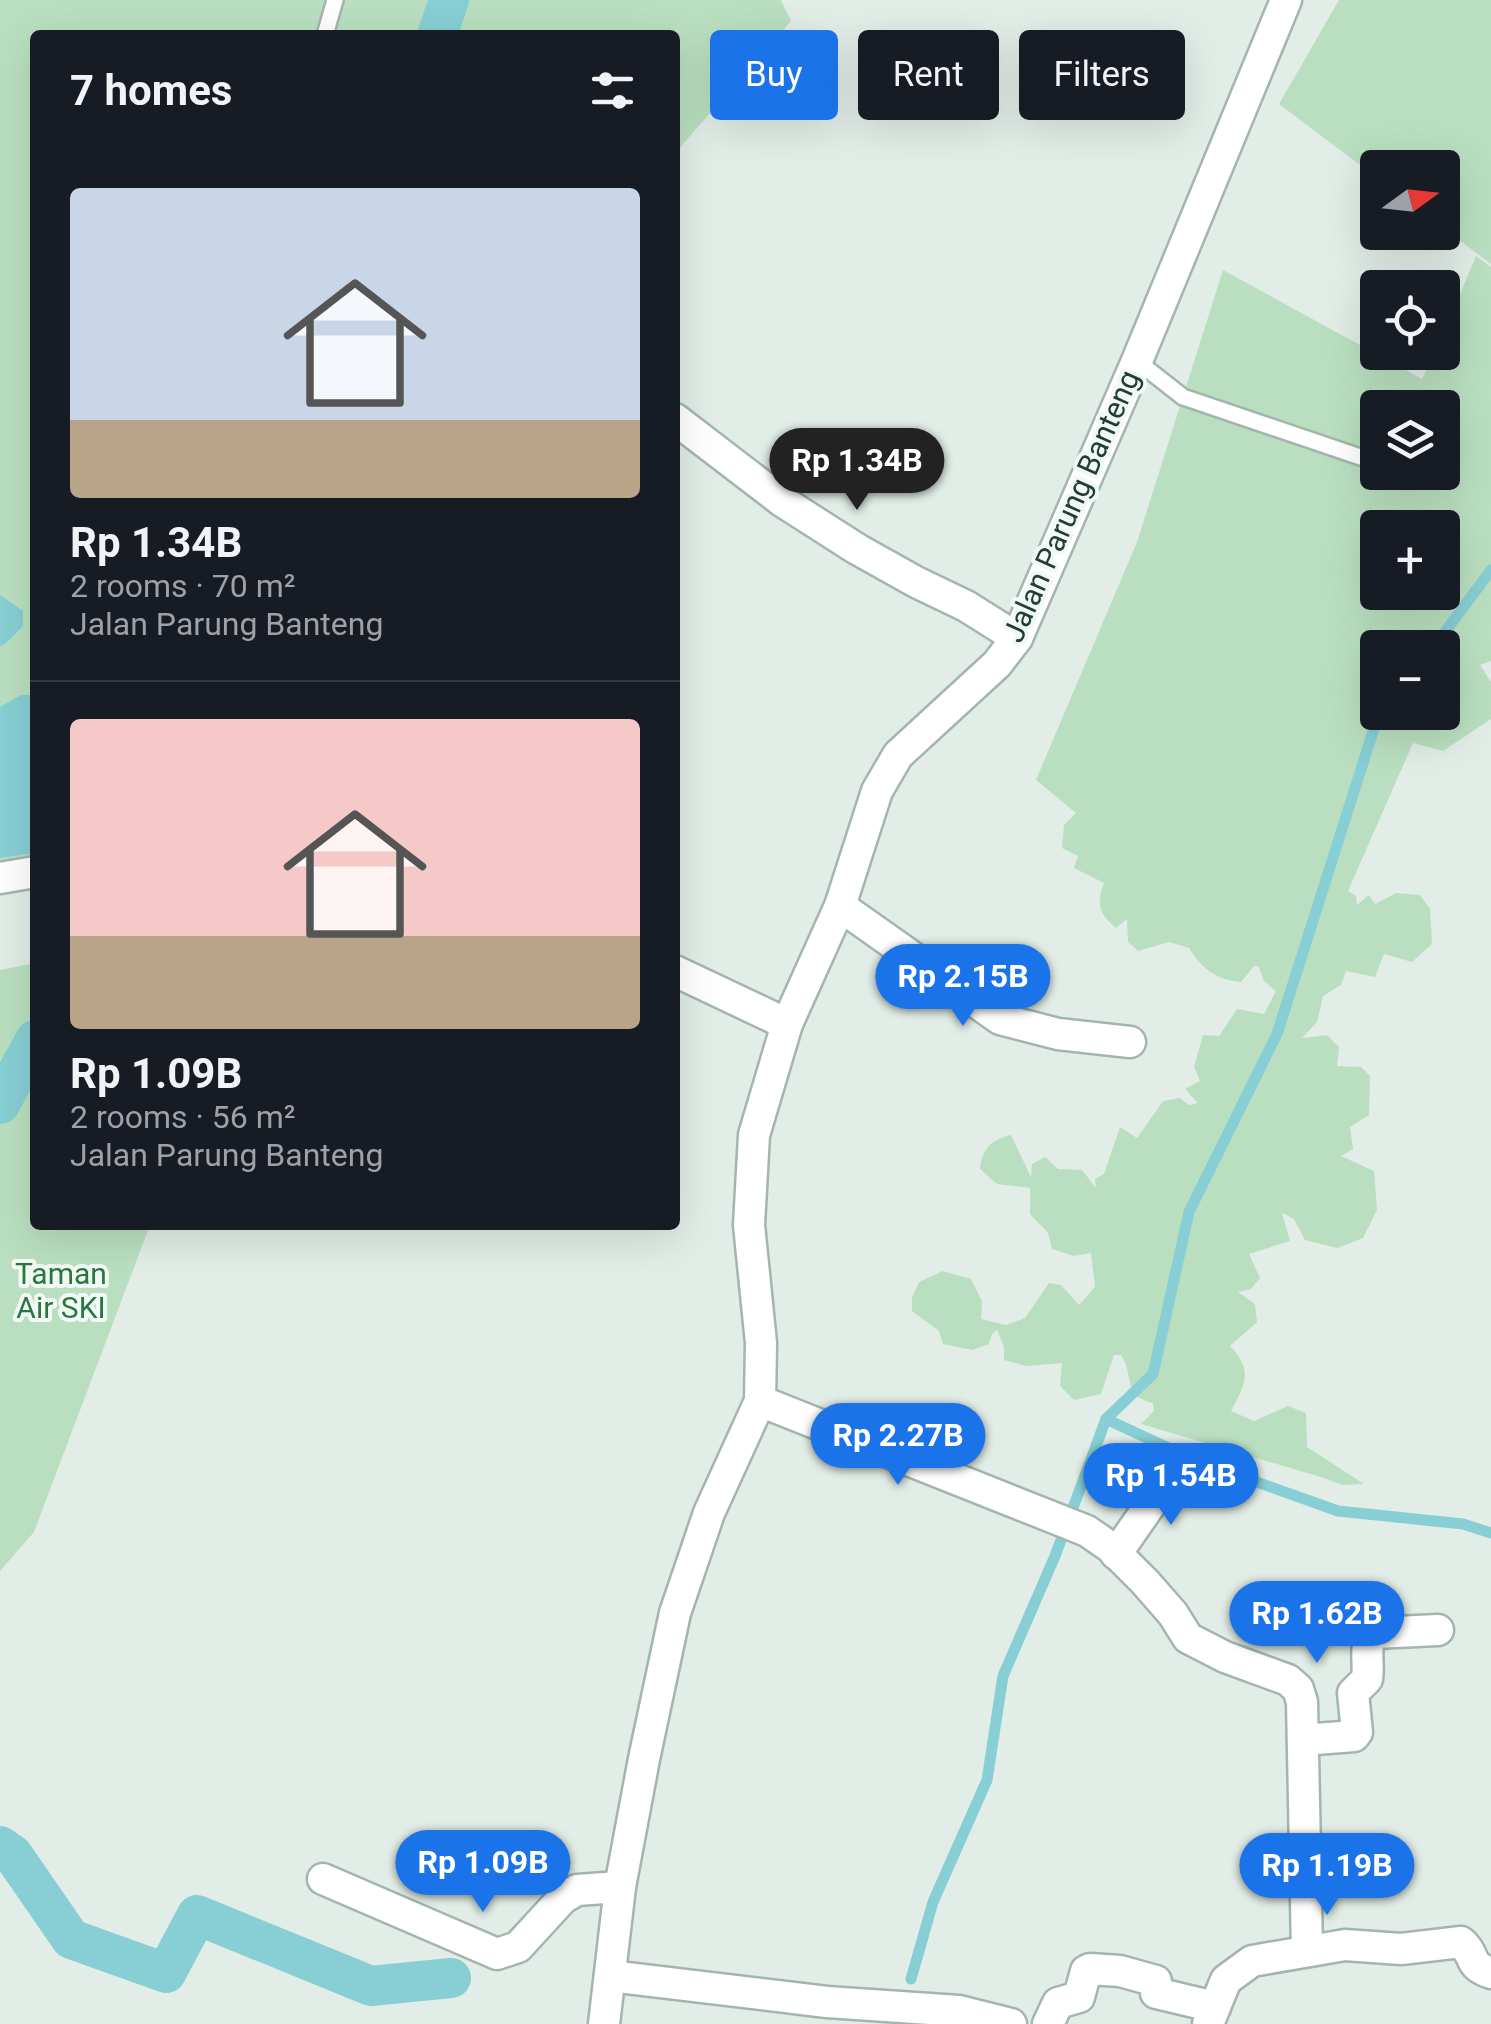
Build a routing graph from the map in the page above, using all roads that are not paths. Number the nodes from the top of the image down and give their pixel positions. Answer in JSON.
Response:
{"nodes":[{"id":1,"x":335,"y":0,"type":"edge"},
{"id":2,"x":1286,"y":0,"type":"edge"},
{"id":3,"x":326,"y":30,"type":"edge"},
{"id":4,"x":1137,"y":361,"type":"junction"},
{"id":5,"x":680,"y":423,"type":"edge"},
{"id":6,"x":1360,"y":457,"type":"edge"},
{"id":7,"x":1017,"y":638,"type":"junction"},
{"id":8,"x":30,"y":873,"type":"edge"},
{"id":9,"x":0,"y":878,"type":"edge"},
{"id":10,"x":840,"y":906,"type":"junction"},
{"id":11,"x":680,"y":973,"type":"edge"},
{"id":12,"x":787,"y":1024,"type":"junction"},
{"id":13,"x":1130,"y":1042,"type":"dead end"},
{"id":14,"x":760,"y":1401,"type":"junction"},
{"id":15,"x":1183,"y":1467,"type":"dead end"},
{"id":16,"x":1116,"y":1554,"type":"junction"},
{"id":17,"x":1438,"y":1630,"type":"dead end"},
{"id":18,"x":1302,"y":1740,"type":"junction"},
{"id":19,"x":323,"y":1878,"type":"dead end"},
{"id":20,"x":620,"y":1887,"type":"junction"},
{"id":21,"x":1308,"y":1951,"type":"junction"},
{"id":22,"x":1491,"y":1973,"type":"edge"},
{"id":23,"x":610,"y":1976,"type":"junction"},
{"id":24,"x":1211,"y":2015,"type":"edge"},
{"id":25,"x":604,"y":2024,"type":"edge"},
{"id":26,"x":1011,"y":2024,"type":"edge"},
{"id":27,"x":1048,"y":2024,"type":"edge"}],
"edges":[{"from":1,"to":3,"type":"lane"},
{"from":2,"to":4,"type":"street","name":"Jalan Parung Banteng"},
{"from":4,"to":6,"type":"lane"},
{"from":4,"to":7,"type":"street","name":"Jalan Parung Banteng"},
{"from":5,"to":7,"type":"street"},
{"from":7,"to":10,"type":"street","name":"Jalan Parung Banteng"},
{"from":8,"to":9,"type":"street"},
{"from":10,"to":12,"type":"street","name":"Jalan Parung Banteng"},
{"from":10,"to":13,"type":"street"},
{"from":11,"to":12,"type":"street"},
{"from":12,"to":14,"type":"street","name":"Jalan Parung Banteng"},
{"from":14,"to":16,"type":"street"},
{"from":14,"to":20,"type":"street","name":"Jalan Parung Banteng"},
{"from":15,"to":16,"type":"street"},
{"from":16,"to":18,"type":"street"},
{"from":17,"to":18,"type":"street"},
{"from":18,"to":21,"type":"street"},
{"from":19,"to":20,"type":"street"},
{"from":20,"to":23,"type":"street","name":"Jalan Parung Banteng"},
{"from":21,"to":22,"type":"street"},
{"from":21,"to":24,"type":"street"},
{"from":23,"to":25,"type":"street","name":"Jalan Parung Banteng"},
{"from":23,"to":26,"type":"street"},
{"from":24,"to":27,"type":"street"}]}
